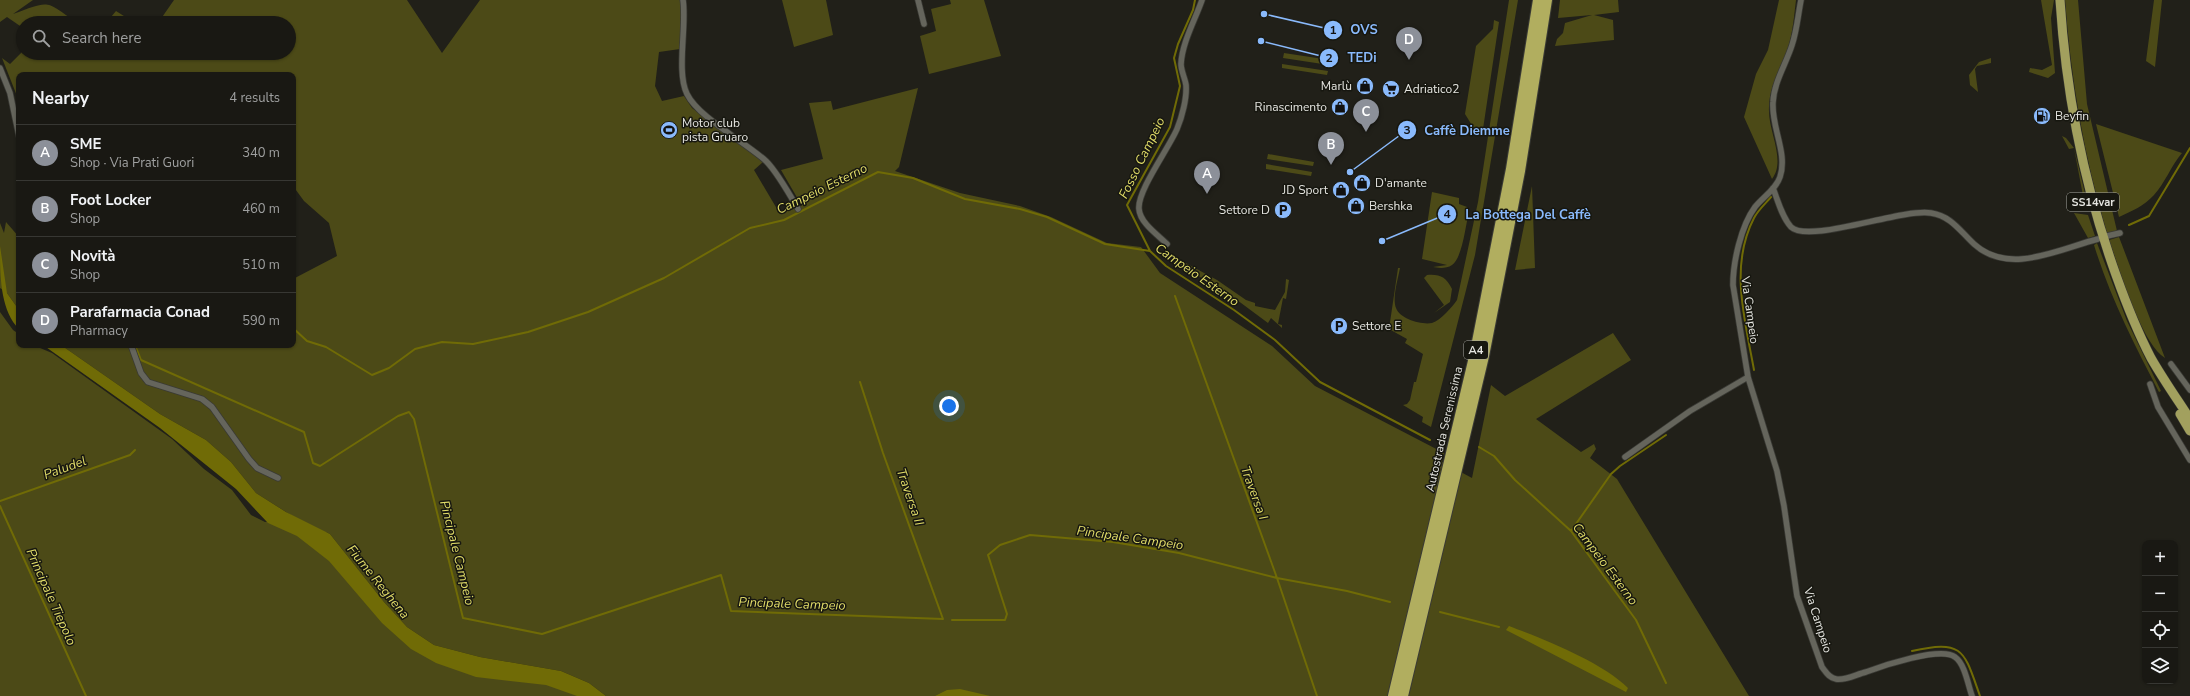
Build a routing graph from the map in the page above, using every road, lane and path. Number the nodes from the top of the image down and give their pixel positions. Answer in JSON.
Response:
{"nodes":[{"id":1,"x":683,"y":0,"type":"edge"},
{"id":2,"x":918,"y":0,"type":"edge"},
{"id":3,"x":1202,"y":0,"type":"edge"},
{"id":4,"x":1538,"y":0,"type":"edge"},
{"id":5,"x":1547,"y":0,"type":"edge"},
{"id":6,"x":1801,"y":0,"type":"edge"},
{"id":7,"x":2060,"y":0,"type":"edge"},
{"id":8,"x":924,"y":24,"type":"dead end"},
{"id":9,"x":0,"y":68,"type":"edge"},
{"id":10,"x":16,"y":122,"type":"edge"},
{"id":11,"x":1773,"y":188,"type":"junction"},
{"id":12,"x":798,"y":209,"type":"dead end"},
{"id":13,"x":2120,"y":233,"type":"dead end"},
{"id":14,"x":2107,"y":236,"type":"dead end"},
{"id":15,"x":2098,"y":239,"type":"dead end"},
{"id":16,"x":1167,"y":244,"type":"dead end"},
{"id":17,"x":132,"y":348,"type":"edge"},
{"id":18,"x":2170,"y":364,"type":"dead end"},
{"id":19,"x":1748,"y":376,"type":"junction"},
{"id":20,"x":2150,"y":384,"type":"dead end"},
{"id":21,"x":2171,"y":390,"type":"junction"},
{"id":22,"x":2190,"y":390,"type":"edge"},
{"id":23,"x":2190,"y":410,"type":"edge"},
{"id":24,"x":2190,"y":420,"type":"edge"},
{"id":25,"x":2190,"y":431,"type":"edge"},
{"id":26,"x":1625,"y":456,"type":"dead end"},
{"id":27,"x":2190,"y":460,"type":"edge"},
{"id":28,"x":278,"y":478,"type":"dead end"},
{"id":29,"x":1393,"y":696,"type":"edge"},
{"id":30,"x":1403,"y":696,"type":"edge"},
{"id":31,"x":1972,"y":696,"type":"edge"}],
"edges":[{"from":1,"to":12,"type":"street"},
{"from":2,"to":8,"type":"street"},
{"from":3,"to":16,"type":"street"},
{"from":4,"to":29,"type":"highway","name":"Autostrada Serenissima","number":"A4"},
{"from":5,"to":30,"type":"highway","name":"Autostrada Serenissima","number":"A4"},
{"from":6,"to":11,"type":"street","name":"Via Campeio"},
{"from":7,"to":21,"type":"highway","number":"SS14var"},
{"from":9,"to":10,"type":"street"},
{"from":11,"to":15,"type":"street"},
{"from":11,"to":19,"type":"street","name":"Via Campeio"},
{"from":13,"to":14,"type":"street"},
{"from":17,"to":28,"type":"street"},
{"from":18,"to":22,"type":"street"},
{"from":19,"to":26,"type":"street"},
{"from":19,"to":31,"type":"street","name":"Via Campeio"},
{"from":20,"to":27,"type":"street"},
{"from":21,"to":23,"type":"highway"},
{"from":21,"to":24,"type":"highway","number":"SS14var"},
{"from":21,"to":25,"type":"highway"}]}
